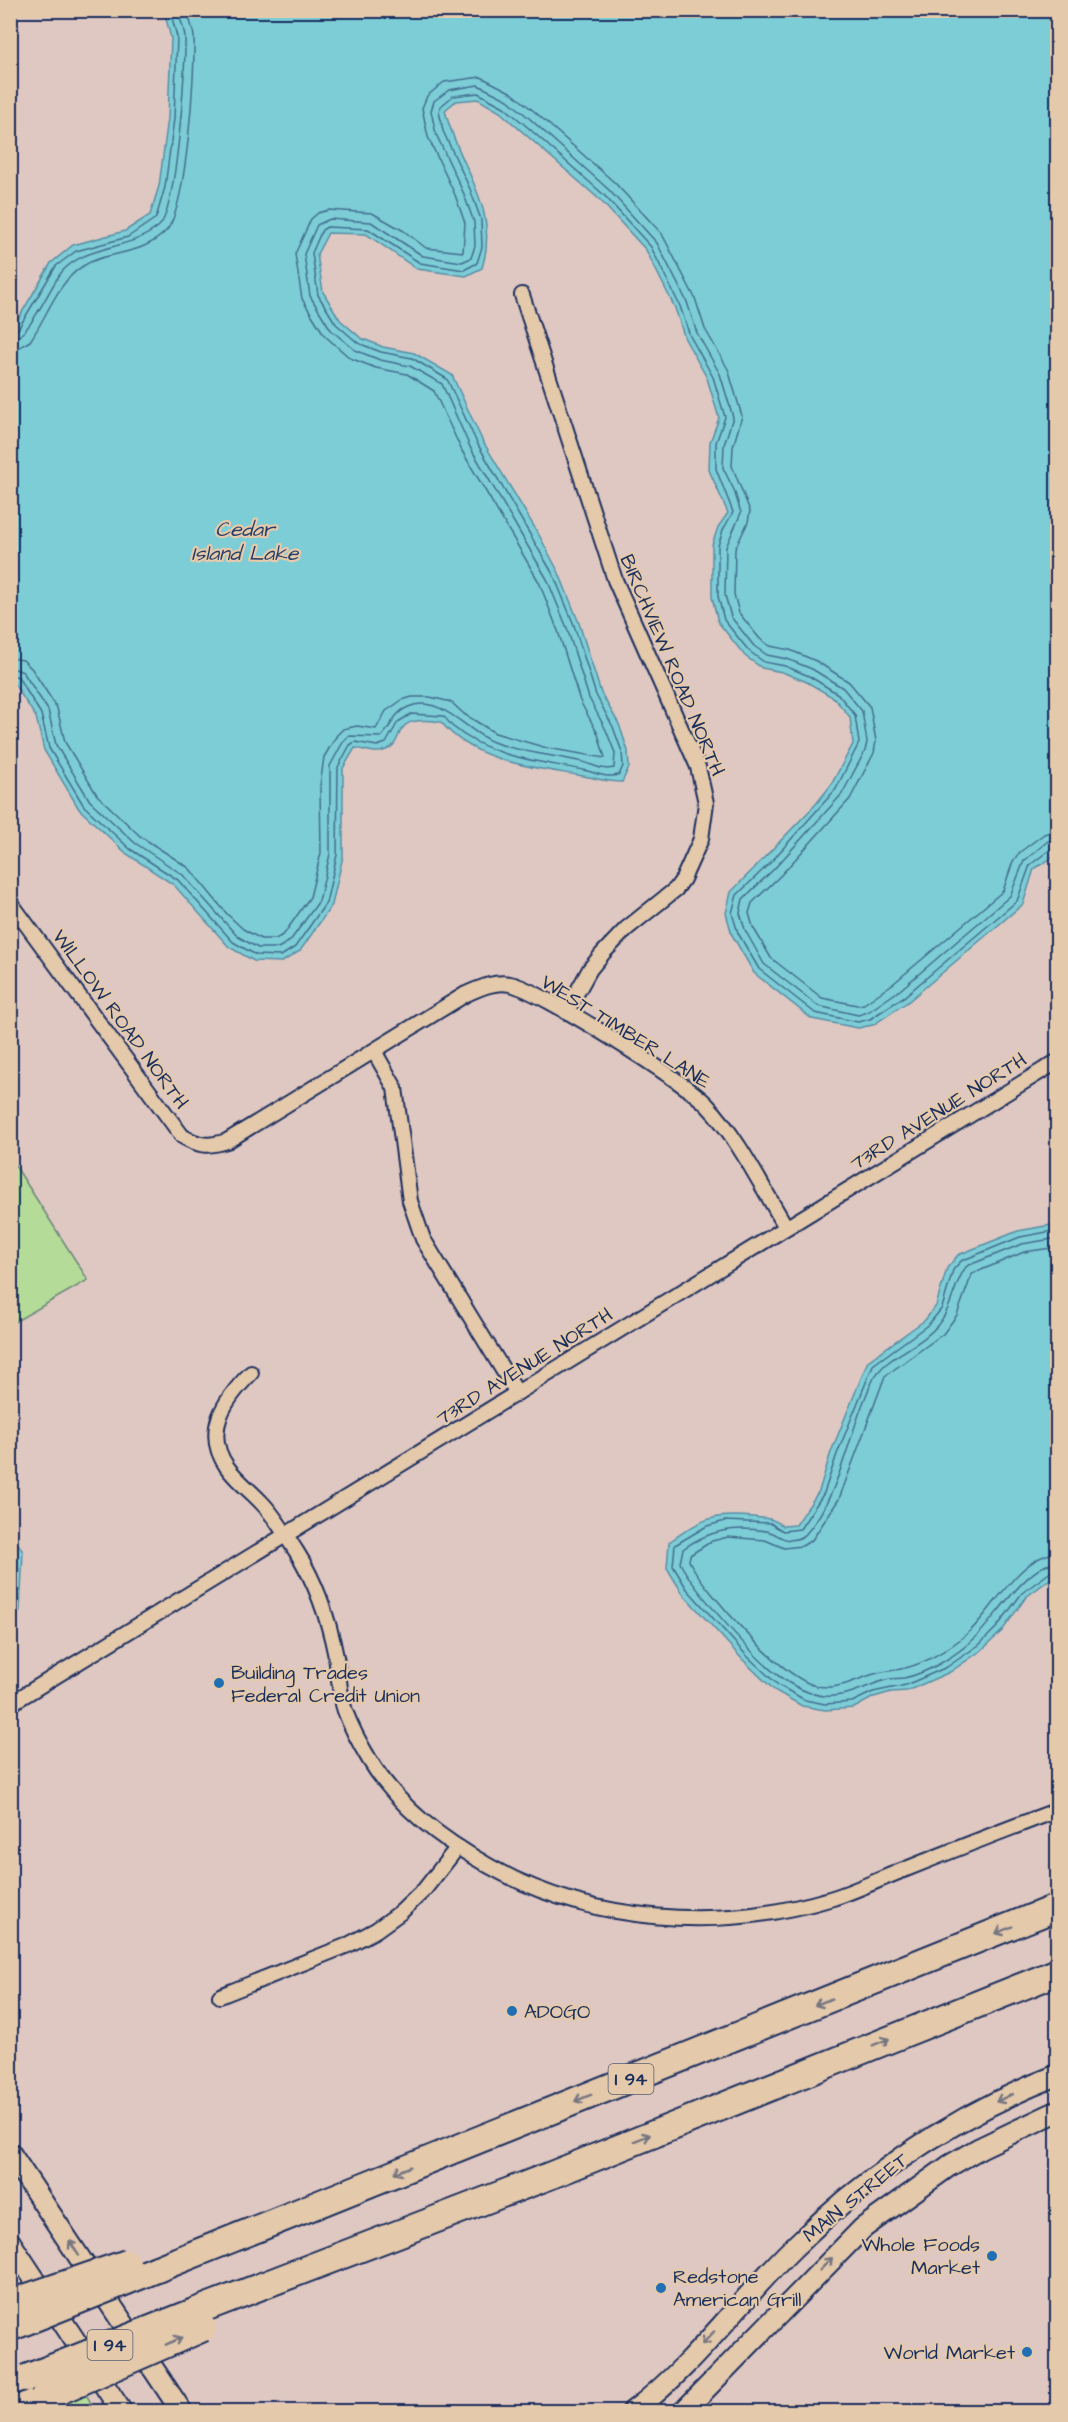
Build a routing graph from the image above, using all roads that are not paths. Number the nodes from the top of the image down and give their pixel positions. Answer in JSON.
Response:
{"nodes":[{"id":1,"x":522,"y":295,"type":"dead end"},
{"id":2,"x":10,"y":902,"type":"edge"},
{"id":3,"x":566,"y":1012,"type":"junction"},
{"id":4,"x":374,"y":1051,"type":"junction"},
{"id":5,"x":1058,"y":1061,"type":"edge"},
{"id":6,"x":209,"y":1146,"type":"joint"},
{"id":7,"x":786,"y":1227,"type":"junction"},
{"id":8,"x":250,"y":1373,"type":"dead end"},
{"id":9,"x":517,"y":1393,"type":"junction"},
{"id":10,"x":286,"y":1536,"type":"junction"},
{"id":11,"x":10,"y":1704,"type":"edge"},
{"id":12,"x":1058,"y":1810,"type":"edge"},
{"id":13,"x":457,"y":1848,"type":"junction"},
{"id":14,"x":1058,"y":1906,"type":"edge"},
{"id":15,"x":1058,"y":1972,"type":"edge"},
{"id":16,"x":220,"y":1996,"type":"dead end"},
{"id":17,"x":1058,"y":2075,"type":"edge"},
{"id":18,"x":1058,"y":2111,"type":"edge"},
{"id":19,"x":10,"y":2152,"type":"edge"},
{"id":20,"x":10,"y":2242,"type":"edge"},
{"id":21,"x":11,"y":2319,"type":"edge"},
{"id":22,"x":198,"y":2320,"type":"junction"},
{"id":23,"x":18,"y":2381,"type":"edge"},
{"id":24,"x":12,"y":2412,"type":"edge"},
{"id":25,"x":122,"y":2412,"type":"edge"},
{"id":26,"x":182,"y":2412,"type":"edge"},
{"id":27,"x":632,"y":2412,"type":"edge"},
{"id":28,"x":683,"y":2412,"type":"edge"}],
"edges":[{"from":1,"to":3,"type":"street","name":"BIRCHVIEW ROAD NORTH"},
{"from":2,"to":6,"type":"street","name":"WILLOW ROAD NORTH"},
{"from":3,"to":4,"type":"street","name":"WEST TIMBER LANE"},
{"from":3,"to":7,"type":"street","name":"WEST TIMBER LANE"},
{"from":4,"to":6,"type":"street","name":"WEST TIMBER LANE"},
{"from":4,"to":9,"type":"street"},
{"from":5,"to":7,"type":"street","name":"73RD AVENUE NORTH"},
{"from":7,"to":9,"type":"street","name":"73RD AVENUE NORTH"},
{"from":8,"to":10,"type":"street"},
{"from":9,"to":10,"type":"street","name":"73RD AVENUE NORTH"},
{"from":10,"to":11,"type":"street","name":"73RD AVENUE NORTH"},
{"from":10,"to":13,"type":"street"},
{"from":12,"to":13,"type":"street"},
{"from":13,"to":16,"type":"street"},
{"from":14,"to":21,"type":"highway","number":"I 94","one_way":true,"bridge":true},
{"from":22,"to":15,"type":"highway","number":"I 94","one_way":true},
{"from":17,"to":27,"type":"street","name":"MAIN STREET","one_way":true},
{"from":28,"to":18,"type":"street","name":"MAIN STREET","one_way":true},
{"from":26,"to":19,"type":"street","one_way":true},
{"from":20,"to":25,"type":"street"},
{"from":22,"to":23,"type":"highway","number":"I 94","bridge":true},
{"from":24,"to":22,"type":"highway","one_way":true,"bridge":true}]}
